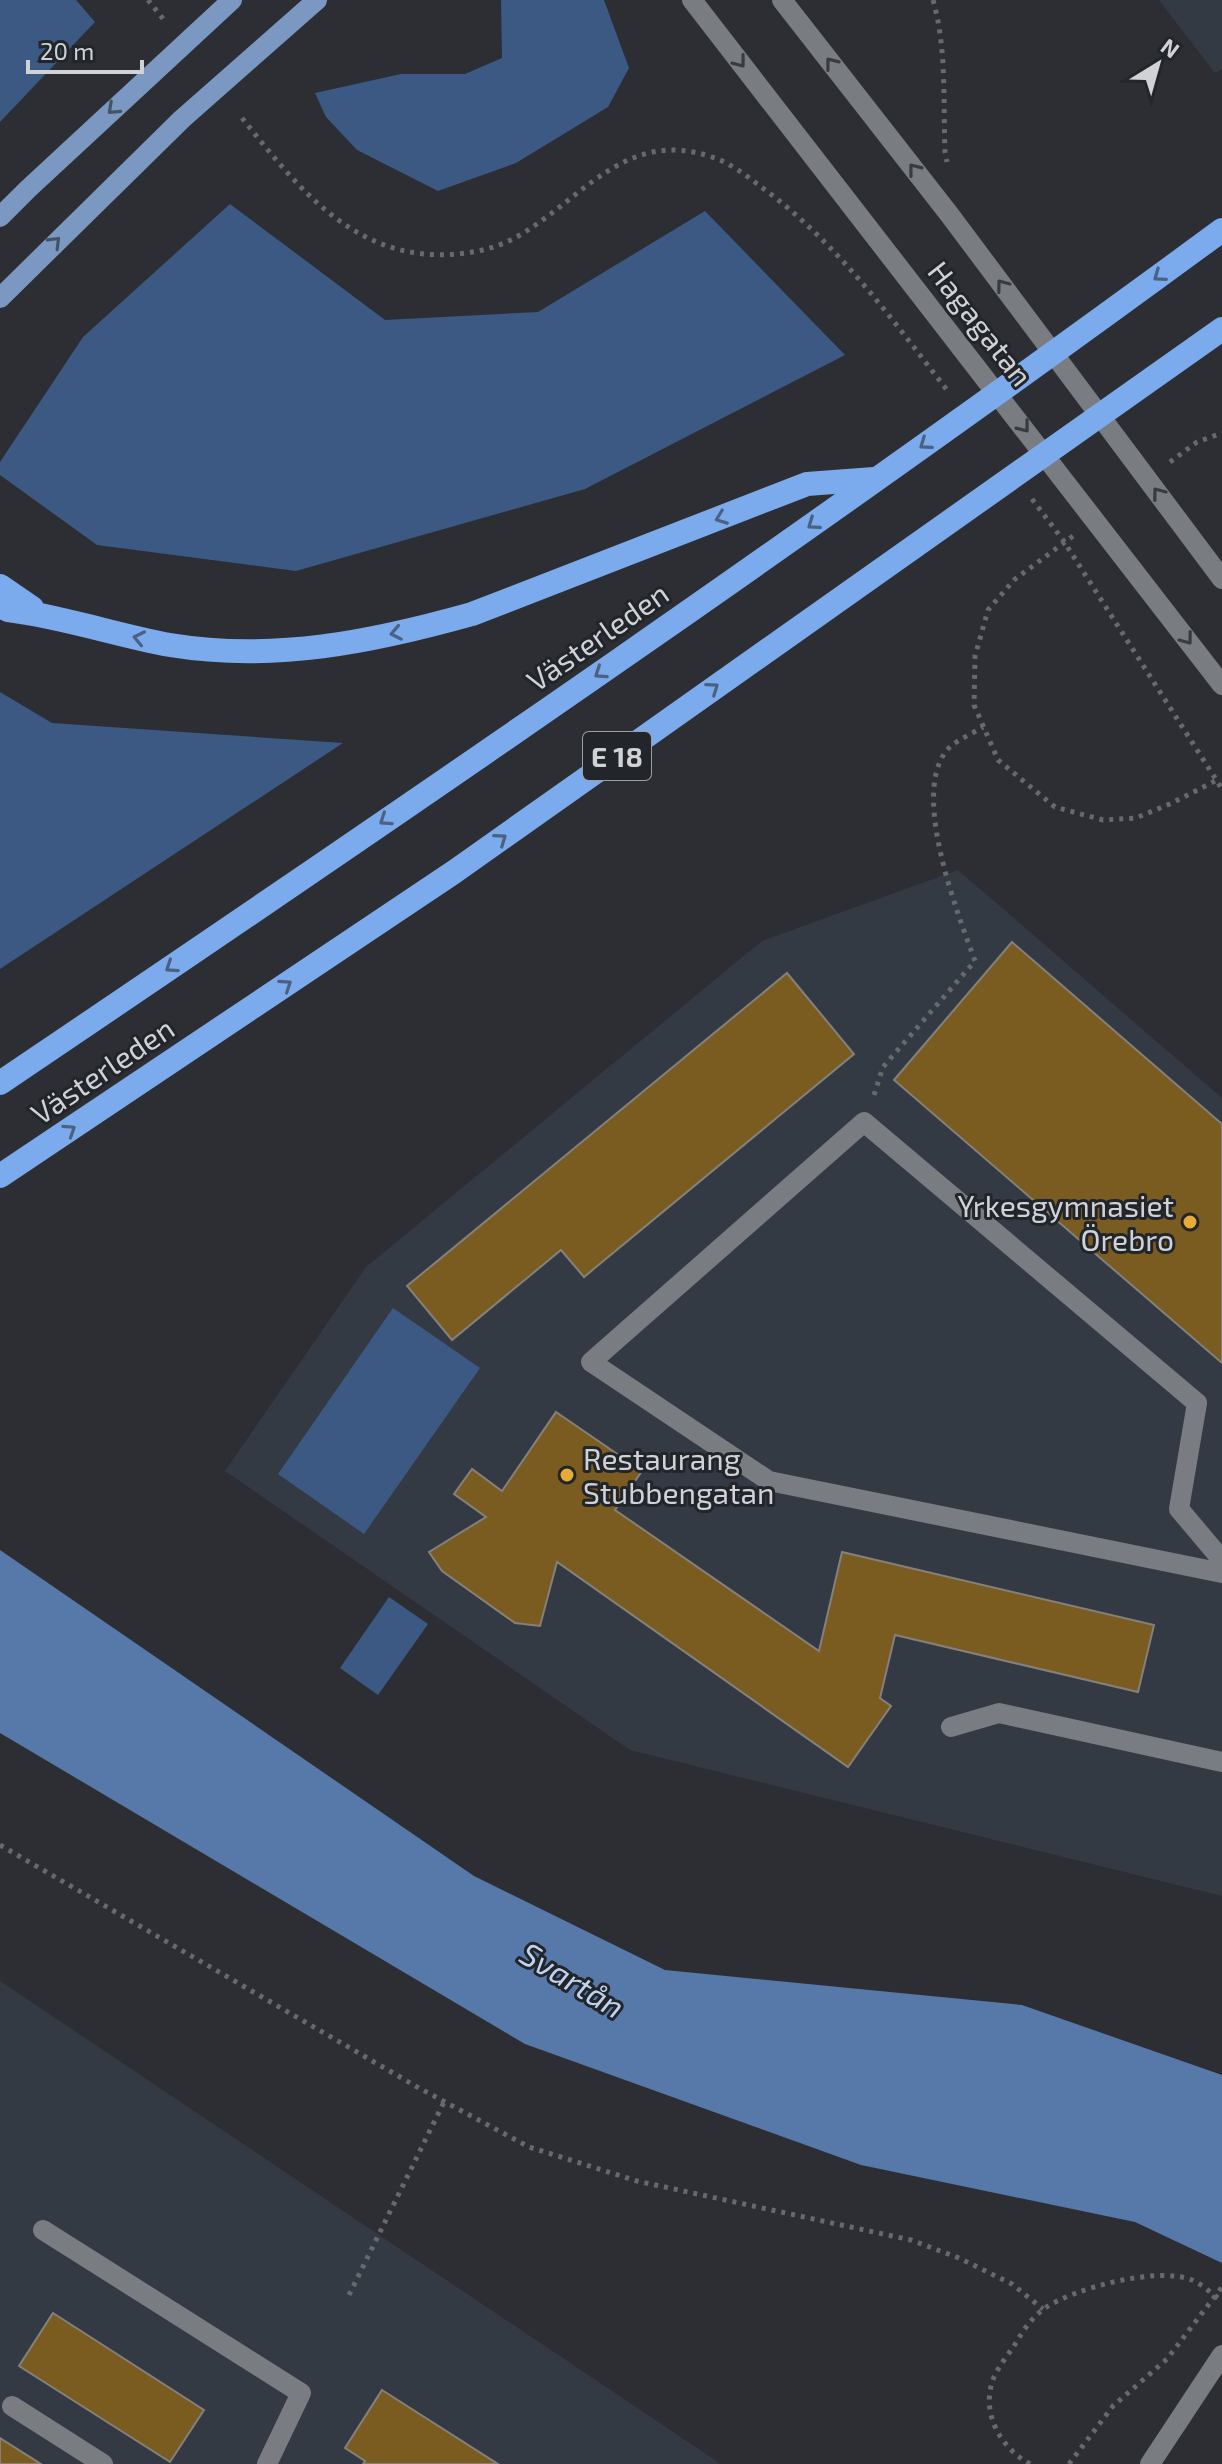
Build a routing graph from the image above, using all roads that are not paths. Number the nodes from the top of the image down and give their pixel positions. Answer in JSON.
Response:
{"nodes":[{"id":1,"x":232,"y":0,"type":"edge"},
{"id":2,"x":317,"y":0,"type":"edge"},
{"id":3,"x":692,"y":0,"type":"edge"},
{"id":4,"x":782,"y":0,"type":"edge"},
{"id":5,"x":0,"y":217,"type":"edge"},
{"id":6,"x":1222,"y":230,"type":"edge"},
{"id":7,"x":0,"y":298,"type":"edge"},
{"id":8,"x":1222,"y":329,"type":"edge"},
{"id":9,"x":876,"y":479,"type":"junction"},
{"id":10,"x":1222,"y":579,"type":"edge"},
{"id":11,"x":0,"y":586,"type":"edge"},
{"id":12,"x":0,"y":606,"type":"edge"},
{"id":13,"x":40,"y":614,"type":"junction"},
{"id":14,"x":1222,"y":685,"type":"edge"},
{"id":15,"x":0,"y":1083,"type":"edge"},
{"id":16,"x":0,"y":1176,"type":"edge"},
{"id":17,"x":1222,"y":1560,"type":"edge"},
{"id":18,"x":1222,"y":1573,"type":"edge"},
{"id":19,"x":951,"y":1727,"type":"dead end"},
{"id":20,"x":1222,"y":1762,"type":"edge"},
{"id":21,"x":43,"y":2230,"type":"dead end"},
{"id":22,"x":1222,"y":2355,"type":"edge"},
{"id":23,"x":12,"y":2406,"type":"dead end"},
{"id":24,"x":103,"y":2464,"type":"edge"},
{"id":25,"x":267,"y":2464,"type":"edge"},
{"id":26,"x":1150,"y":2464,"type":"edge"}],
"edges":[{"from":1,"to":5,"type":"main road","one_way":true},
{"from":7,"to":2,"type":"main road","one_way":true},
{"from":3,"to":14,"type":"street","name":"Hagagatan","one_way":true},
{"from":10,"to":4,"type":"street","name":"Hagagatan","one_way":true},
{"from":6,"to":9,"type":"highway","name":"Västerleden","number":"E 18","one_way":true},
{"from":16,"to":8,"type":"highway","name":"Västerleden","number":"E 18","one_way":true},
{"from":9,"to":13,"type":"highway","one_way":true},
{"from":9,"to":15,"type":"highway","name":"Västerleden","number":"E 18","one_way":true},
{"from":11,"to":13,"type":"highway"},
{"from":12,"to":13,"type":"highway"},
{"from":17,"to":18,"type":"street"},
{"from":19,"to":20,"type":"street"},
{"from":21,"to":25,"type":"street"},
{"from":22,"to":26,"type":"street"},
{"from":23,"to":24,"type":"street"}]}
